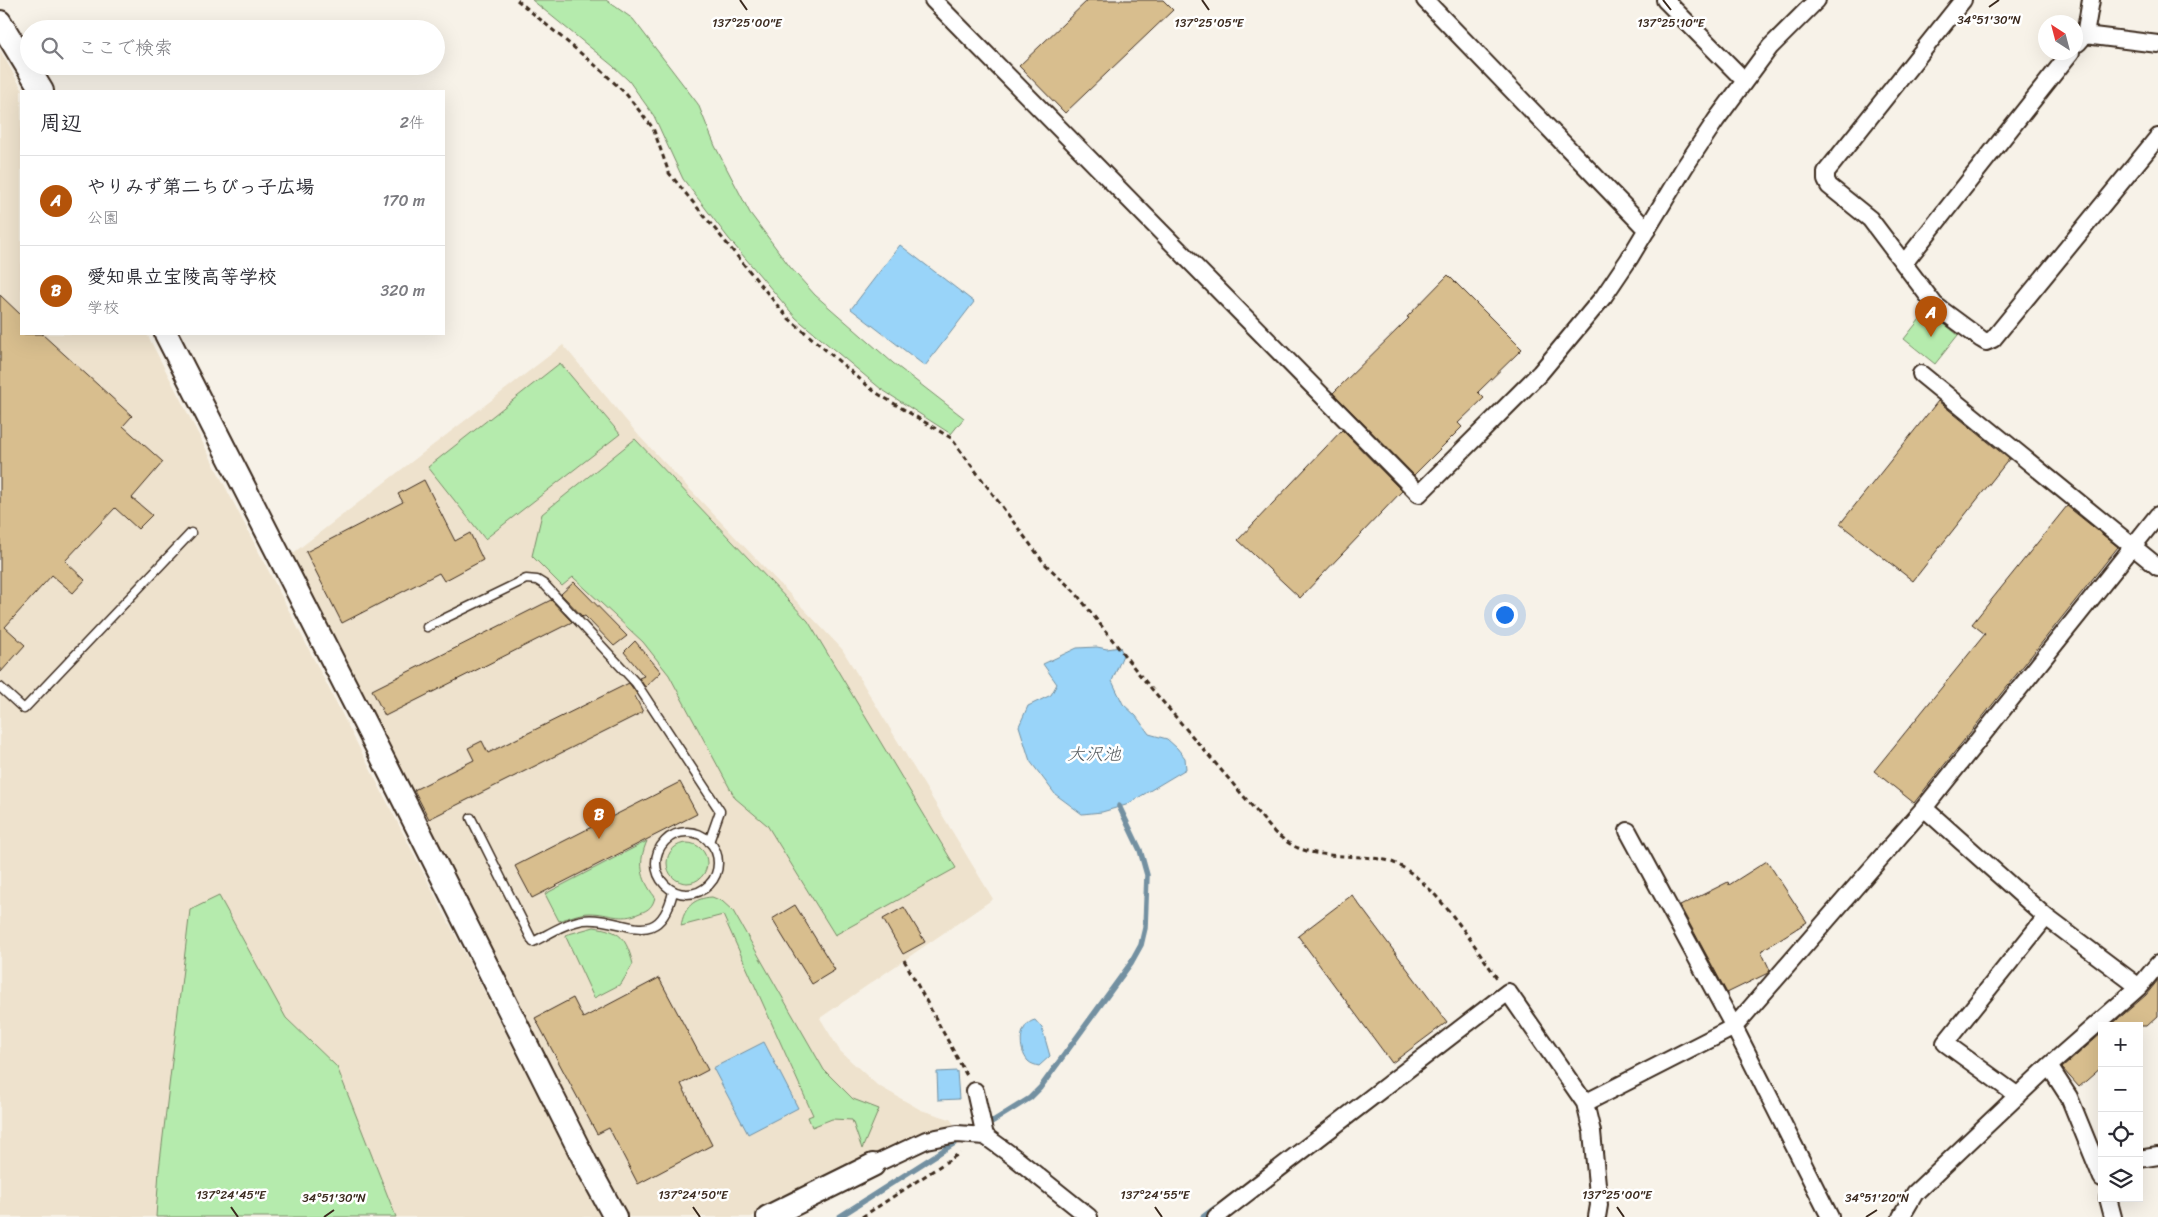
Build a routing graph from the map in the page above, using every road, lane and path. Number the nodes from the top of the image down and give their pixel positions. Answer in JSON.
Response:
{"nodes":[{"id":1,"x":517,"y":0,"type":"edge"},
{"id":2,"x":933,"y":0,"type":"edge"},
{"id":3,"x":1425,"y":0,"type":"edge"},
{"id":4,"x":1665,"y":0,"type":"edge"},
{"id":5,"x":1816,"y":0,"type":"edge"},
{"id":6,"x":1963,"y":0,"type":"edge"},
{"id":7,"x":2091,"y":0,"type":"edge"},
{"id":8,"x":0,"y":22,"type":"edge"},
{"id":9,"x":2083,"y":30,"type":"edge"},
{"id":10,"x":2083,"y":41,"type":"edge"},
{"id":11,"x":2158,"y":44,"type":"edge"},
{"id":12,"x":20,"y":55,"type":"edge"},
{"id":13,"x":2065,"y":60,"type":"edge"},
{"id":14,"x":32,"y":75,"type":"edge"},
{"id":15,"x":1745,"y":81,"type":"junction"},
{"id":16,"x":41,"y":90,"type":"edge"},
{"id":17,"x":2158,"y":137,"type":"edge"},
{"id":18,"x":1647,"y":230,"type":"junction"},
{"id":19,"x":1904,"y":262,"type":"junction"},
{"id":20,"x":167,"y":335,"type":"edge"},
{"id":21,"x":1921,"y":374,"type":"dead end"},
{"id":22,"x":2158,"y":515,"type":"edge"},
{"id":23,"x":191,"y":533,"type":"dead end"},
{"id":24,"x":2133,"y":547,"type":"junction"},
{"id":25,"x":2158,"y":567,"type":"edge"},
{"id":26,"x":427,"y":627,"type":"dead end"},
{"id":27,"x":0,"y":687,"type":"edge"},
{"id":28,"x":1924,"y":808,"type":"junction"},
{"id":29,"x":471,"y":818,"type":"dead end"},
{"id":30,"x":1628,"y":831,"type":"dead end"},
{"id":31,"x":709,"y":842,"type":"junction"},
{"id":32,"x":673,"y":892,"type":"junction"},
{"id":33,"x":2046,"y":917,"type":"junction"},
{"id":34,"x":904,"y":960,"type":"dead end"},
{"id":35,"x":2158,"y":964,"type":"edge"},
{"id":36,"x":2139,"y":987,"type":"junction"},
{"id":37,"x":1508,"y":992,"type":"junction"},
{"id":38,"x":1734,"y":1027,"type":"junction"},
{"id":39,"x":2050,"y":1066,"type":"junction"},
{"id":40,"x":975,"y":1091,"type":"joint"},
{"id":41,"x":2018,"y":1096,"type":"junction"},
{"id":42,"x":1585,"y":1104,"type":"junction"},
{"id":43,"x":985,"y":1136,"type":"junction"},
{"id":44,"x":2158,"y":1156,"type":"edge"},
{"id":45,"x":2143,"y":1158,"type":"edge"},
{"id":46,"x":2098,"y":1162,"type":"edge"},
{"id":47,"x":873,"y":1165,"type":"joint"},
{"id":48,"x":2109,"y":1202,"type":"edge"},
{"id":49,"x":615,"y":1217,"type":"edge"},
{"id":50,"x":768,"y":1217,"type":"edge"},
{"id":51,"x":862,"y":1217,"type":"edge"},
{"id":52,"x":1089,"y":1217,"type":"edge"},
{"id":53,"x":1216,"y":1217,"type":"edge"},
{"id":54,"x":1597,"y":1217,"type":"edge"},
{"id":55,"x":1830,"y":1217,"type":"edge"},
{"id":56,"x":1900,"y":1217,"type":"edge"},
{"id":57,"x":2113,"y":1217,"type":"edge"}],
"edges":[{"from":1,"to":37,"type":"path"},
{"from":2,"to":18,"type":"street"},
{"from":3,"to":18,"type":"street"},
{"from":4,"to":15,"type":"street"},
{"from":5,"to":15,"type":"street"},
{"from":6,"to":19,"type":"street"},
{"from":7,"to":9,"type":"street"},
{"from":8,"to":12,"type":"street"},
{"from":10,"to":11,"type":"street"},
{"from":13,"to":19,"type":"street"},
{"from":14,"to":16,"type":"street"},
{"from":15,"to":18,"type":"street"},
{"from":17,"to":19,"type":"street"},
{"from":20,"to":49,"type":"street"},
{"from":21,"to":24,"type":"street"},
{"from":22,"to":24,"type":"street"},
{"from":23,"to":27,"type":"lane"},
{"from":24,"to":25,"type":"street"},
{"from":24,"to":28,"type":"street"},
{"from":26,"to":31,"type":"lane"},
{"from":28,"to":33,"type":"street"},
{"from":28,"to":38,"type":"street"},
{"from":29,"to":32,"type":"lane"},
{"from":30,"to":38,"type":"street"},
{"from":31,"to":32,"type":"lane"},
{"from":31,"to":32,"type":"lane"},
{"from":33,"to":36,"type":"street"},
{"from":33,"to":41,"type":"street"},
{"from":34,"to":40,"type":"path"},
{"from":35,"to":36,"type":"street"},
{"from":36,"to":39,"type":"street"},
{"from":37,"to":42,"type":"street"},
{"from":37,"to":53,"type":"street"},
{"from":38,"to":42,"type":"street"},
{"from":38,"to":55,"type":"street"},
{"from":39,"to":41,"type":"street"},
{"from":39,"to":46,"type":"street"},
{"from":40,"to":43,"type":"street"},
{"from":41,"to":56,"type":"street"},
{"from":42,"to":54,"type":"street"},
{"from":43,"to":47,"type":"street"},
{"from":43,"to":51,"type":"path"},
{"from":43,"to":52,"type":"street"},
{"from":44,"to":45,"type":"street"},
{"from":47,"to":50,"type":"street"},
{"from":48,"to":57,"type":"street"}]}
